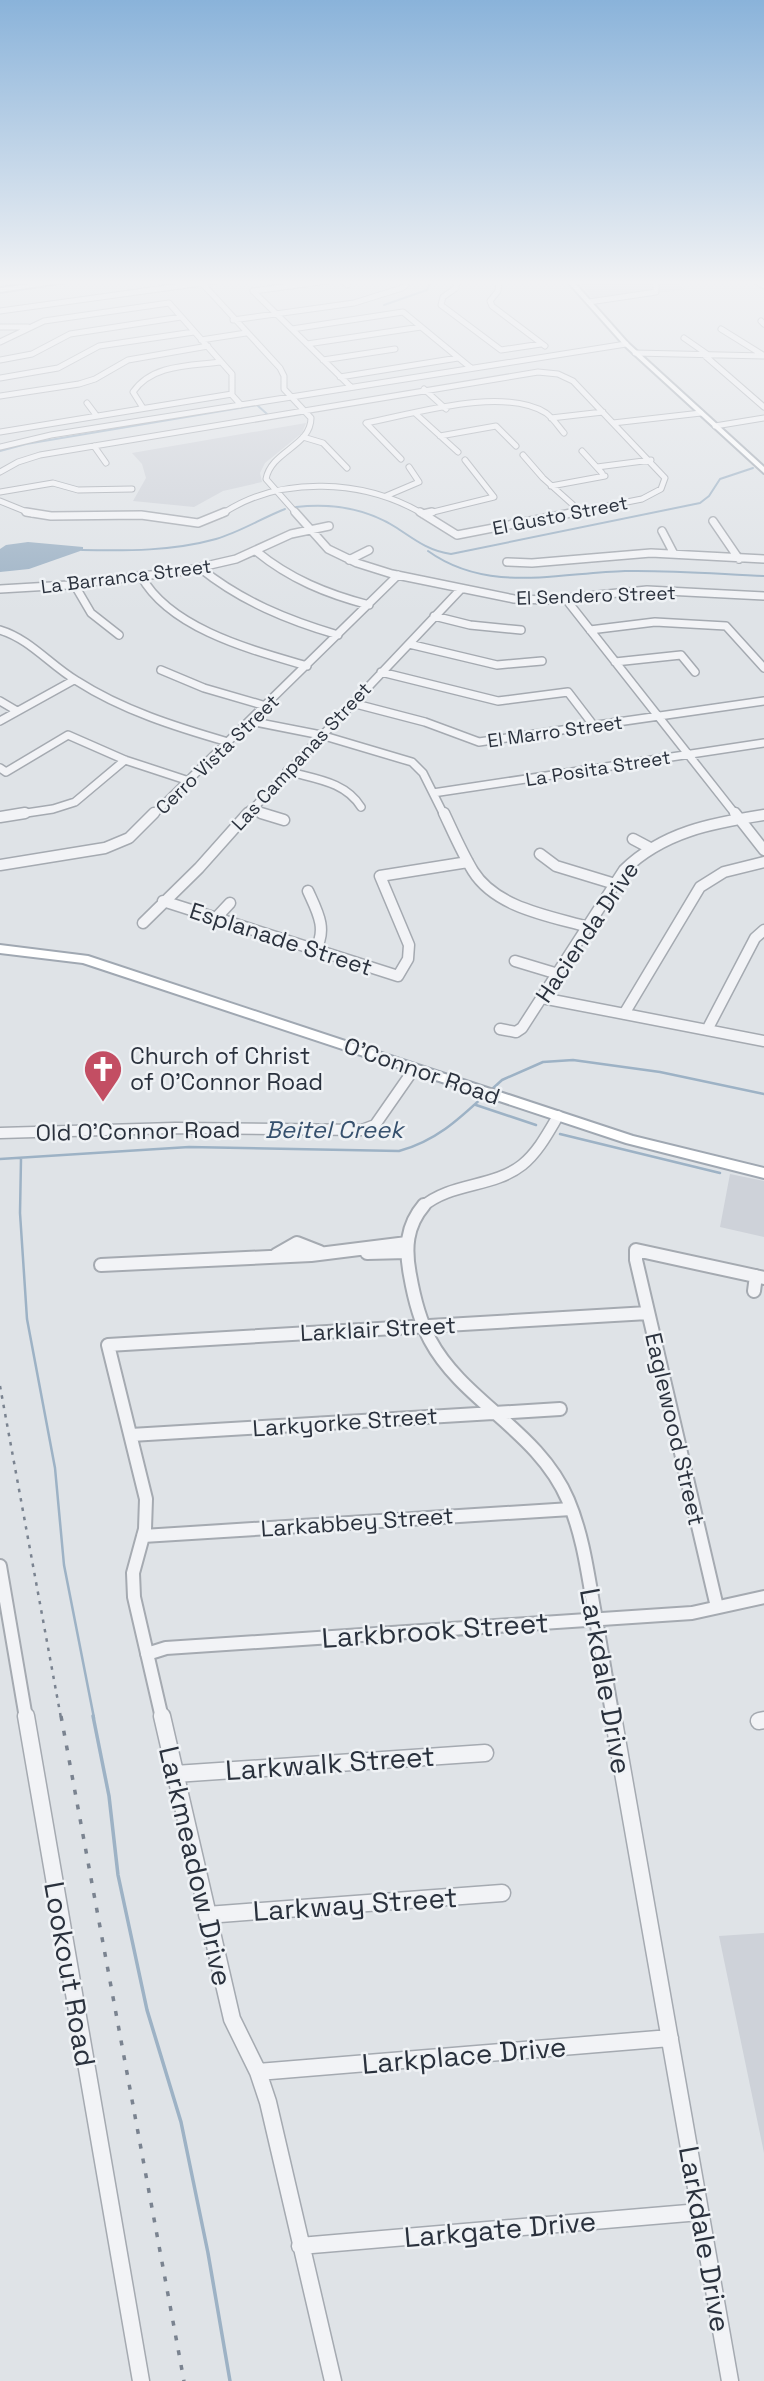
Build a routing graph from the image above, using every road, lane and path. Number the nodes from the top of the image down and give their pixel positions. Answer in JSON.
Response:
{"nodes":[{"id":1,"x":26,"y":392,"type":"edge"},
{"id":2,"x":133,"y":392,"type":"edge"},
{"id":3,"x":287,"y":392,"type":"edge"},
{"id":4,"x":320,"y":392,"type":"edge"},
{"id":5,"x":405,"y":392,"type":"edge"},
{"id":6,"x":427,"y":392,"type":"edge"},
{"id":7,"x":584,"y":392,"type":"edge"},
{"id":8,"x":678,"y":392,"type":"edge"},
{"id":9,"x":747,"y":392,"type":"edge"},
{"id":10,"x":181,"y":394,"type":"dead end"},
{"id":11,"x":232,"y":394,"type":"joint"},
{"id":12,"x":529,"y":395,"type":"dead end"},
{"id":13,"x":0,"y":396,"type":"edge"},
{"id":14,"x":290,"y":397,"type":"junction"},
{"id":15,"x":187,"y":401,"type":"junction"},
{"id":16,"x":87,"y":402,"type":"dead end"},
{"id":17,"x":520,"y":404,"type":"junction"},
{"id":18,"x":241,"y":405,"type":"junction"},
{"id":19,"x":764,"y":407,"type":"edge"},
{"id":20,"x":143,"y":408,"type":"junction"},
{"id":21,"x":303,"y":409,"type":"junction"},
{"id":22,"x":446,"y":409,"type":"junction"},
{"id":23,"x":603,"y":412,"type":"junction"},
{"id":24,"x":701,"y":413,"type":"junction"},
{"id":25,"x":416,"y":414,"type":"junction"},
{"id":26,"x":96,"y":415,"type":"junction"},
{"id":27,"x":551,"y":418,"type":"junction"},
{"id":28,"x":764,"y":418,"type":"edge"},
{"id":29,"x":614,"y":424,"type":"junction"},
{"id":30,"x":715,"y":426,"type":"junction"},
{"id":31,"x":0,"y":432,"type":"edge"},
{"id":32,"x":564,"y":433,"type":"dead end"},
{"id":33,"x":440,"y":436,"type":"junction"},
{"id":34,"x":303,"y":437,"type":"junction"},
{"id":35,"x":1,"y":444,"type":"edge"},
{"id":36,"x":94,"y":446,"type":"junction"},
{"id":37,"x":516,"y":446,"type":"dead end"},
{"id":38,"x":458,"y":452,"type":"dead end"},
{"id":39,"x":582,"y":452,"type":"dead end"},
{"id":40,"x":523,"y":455,"type":"dead end"},
{"id":41,"x":401,"y":459,"type":"dead end"},
{"id":42,"x":465,"y":460,"type":"dead end"},
{"id":43,"x":651,"y":460,"type":"junction"},
{"id":44,"x":106,"y":463,"type":"dead end"},
{"id":45,"x":409,"y":467,"type":"dead end"},
{"id":46,"x":597,"y":467,"type":"junction"},
{"id":47,"x":347,"y":468,"type":"dead end"},
{"id":48,"x":764,"y":471,"type":"edge"},
{"id":49,"x":0,"y":472,"type":"edge"},
{"id":50,"x":551,"y":486,"type":"junction"},
{"id":51,"x":132,"y":489,"type":"dead end"},
{"id":52,"x":0,"y":492,"type":"edge"},
{"id":53,"x":276,"y":492,"type":"junction"},
{"id":54,"x":386,"y":496,"type":"junction"},
{"id":55,"x":0,"y":501,"type":"edge"},
{"id":56,"x":580,"y":511,"type":"junction"},
{"id":57,"x":423,"y":514,"type":"junction"},
{"id":58,"x":713,"y":521,"type":"dead end"},
{"id":59,"x":329,"y":526,"type":"dead end"},
{"id":60,"x":310,"y":529,"type":"junction"},
{"id":61,"x":662,"y":531,"type":"dead end"},
{"id":62,"x":605,"y":543,"type":"dead end"},
{"id":63,"x":369,"y":550,"type":"dead end"},
{"id":64,"x":256,"y":551,"type":"junction"},
{"id":65,"x":611,"y":554,"type":"junction"},
{"id":66,"x":674,"y":554,"type":"junction"},
{"id":67,"x":739,"y":559,"type":"junction"},
{"id":68,"x":764,"y":559,"type":"edge"},
{"id":69,"x":349,"y":560,"type":"junction"},
{"id":70,"x":507,"y":562,"type":"dead end"},
{"id":71,"x":200,"y":568,"type":"junction"},
{"id":72,"x":141,"y":576,"type":"junction"},
{"id":73,"x":398,"y":576,"type":"junction"},
{"id":74,"x":74,"y":584,"type":"junction"},
{"id":75,"x":0,"y":589,"type":"edge"},
{"id":76,"x":460,"y":590,"type":"junction"},
{"id":77,"x":764,"y":596,"type":"edge"},
{"id":78,"x":565,"y":598,"type":"junction"},
{"id":79,"x":369,"y":605,"type":"junction"},
{"id":80,"x":434,"y":616,"type":"junction"},
{"id":81,"x":0,"y":629,"type":"edge"},
{"id":82,"x":590,"y":629,"type":"junction"},
{"id":83,"x":521,"y":630,"type":"dead end"},
{"id":84,"x":119,"y":635,"type":"dead end"},
{"id":85,"x":338,"y":635,"type":"junction"},
{"id":86,"x":409,"y":644,"type":"junction"},
{"id":87,"x":542,"y":661,"type":"dead end"},
{"id":88,"x":615,"y":662,"type":"junction"},
{"id":89,"x":306,"y":666,"type":"junction"},
{"id":90,"x":764,"y":668,"type":"edge"},
{"id":91,"x":161,"y":670,"type":"dead end"},
{"id":92,"x":381,"y":672,"type":"junction"},
{"id":93,"x":695,"y":672,"type":"dead end"},
{"id":94,"x":74,"y":680,"type":"junction"},
{"id":95,"x":0,"y":701,"type":"edge"},
{"id":96,"x":764,"y":701,"type":"edge"},
{"id":97,"x":352,"y":703,"type":"junction"},
{"id":98,"x":266,"y":706,"type":"junction"},
{"id":99,"x":17,"y":711,"type":"junction"},
{"id":100,"x":659,"y":716,"type":"junction"},
{"id":101,"x":0,"y":721,"type":"edge"},
{"id":102,"x":250,"y":721,"type":"junction"},
{"id":103,"x":594,"y":726,"type":"junction"},
{"id":104,"x":321,"y":735,"type":"junction"},
{"id":105,"x":228,"y":742,"type":"junction"},
{"id":106,"x":764,"y":743,"type":"edge"},
{"id":107,"x":689,"y":754,"type":"junction"},
{"id":108,"x":125,"y":760,"type":"junction"},
{"id":109,"x":3,"y":770,"type":"edge"},
{"id":110,"x":287,"y":771,"type":"junction"},
{"id":111,"x":189,"y":781,"type":"junction"},
{"id":112,"x":433,"y":793,"type":"junction"},
{"id":113,"x":361,"y":807,"type":"dead end"},
{"id":114,"x":250,"y":810,"type":"junction"},
{"id":115,"x":764,"y":815,"type":"edge"},
{"id":116,"x":0,"y":817,"type":"edge"},
{"id":117,"x":740,"y":819,"type":"junction"},
{"id":118,"x":284,"y":820,"type":"dead end"},
{"id":119,"x":633,"y":839,"type":"dead end"},
{"id":120,"x":650,"y":848,"type":"junction"},
{"id":121,"x":764,"y":850,"type":"edge"},
{"id":122,"x":540,"y":854,"type":"dead end"},
{"id":123,"x":468,"y":862,"type":"junction"},
{"id":124,"x":764,"y":862,"type":"edge"},
{"id":125,"x":0,"y":865,"type":"edge"},
{"id":126,"x":615,"y":884,"type":"junction"},
{"id":127,"x":308,"y":891,"type":"dead end"},
{"id":128,"x":163,"y":901,"type":"junction"},
{"id":129,"x":230,"y":903,"type":"dead end"},
{"id":130,"x":216,"y":918,"type":"junction"},
{"id":131,"x":143,"y":923,"type":"dead end"},
{"id":132,"x":588,"y":927,"type":"junction"},
{"id":133,"x":764,"y":930,"type":"edge"},
{"id":134,"x":0,"y":949,"type":"edge"},
{"id":135,"x":315,"y":950,"type":"junction"},
{"id":136,"x":515,"y":961,"type":"dead end"},
{"id":137,"x":558,"y":974,"type":"junction"},
{"id":138,"x":542,"y":998,"type":"junction"},
{"id":139,"x":624,"y":1014,"type":"junction"},
{"id":140,"x":500,"y":1029,"type":"dead end"},
{"id":141,"x":707,"y":1030,"type":"junction"},
{"id":142,"x":764,"y":1041,"type":"edge"},
{"id":143,"x":414,"y":1069,"type":"junction"},
{"id":144,"x":558,"y":1116,"type":"junction"},
{"id":145,"x":0,"y":1133,"type":"edge"},
{"id":146,"x":764,"y":1173,"type":"edge"},
{"id":147,"x":407,"y":1247,"type":"junction"},
{"id":148,"x":101,"y":1265,"type":"dead end"},
{"id":149,"x":760,"y":1277,"type":"edge"},
{"id":150,"x":754,"y":1292,"type":"dead end"},
{"id":151,"x":648,"y":1313,"type":"junction"},
{"id":152,"x":423,"y":1326,"type":"junction"},
{"id":153,"x":108,"y":1345,"type":"joint"},
{"id":154,"x":560,"y":1409,"type":"dead end"},
{"id":155,"x":497,"y":1413,"type":"junction"},
{"id":156,"x":131,"y":1436,"type":"junction"},
{"id":157,"x":571,"y":1508,"type":"junction"},
{"id":158,"x":143,"y":1536,"type":"junction"},
{"id":159,"x":0,"y":1566,"type":"edge"},
{"id":160,"x":764,"y":1597,"type":"edge"},
{"id":161,"x":717,"y":1607,"type":"junction"},
{"id":162,"x":596,"y":1620,"type":"junction"},
{"id":163,"x":147,"y":1654,"type":"junction"},
{"id":164,"x":485,"y":1753,"type":"dead end"},
{"id":165,"x":175,"y":1774,"type":"junction"},
{"id":166,"x":502,"y":1893,"type":"dead end"},
{"id":167,"x":207,"y":1915,"type":"junction"},
{"id":168,"x":670,"y":2038,"type":"junction"},
{"id":169,"x":258,"y":2072,"type":"junction"},
{"id":170,"x":700,"y":2212,"type":"junction"},
{"id":171,"x":300,"y":2246,"type":"junction"},
{"id":172,"x":141,"y":2381,"type":"edge"},
{"id":173,"x":333,"y":2381,"type":"edge"},
{"id":174,"x":730,"y":2381,"type":"edge"}],
"edges":[{"from":1,"to":13,"type":"street"},
{"from":2,"to":20,"type":"street"},
{"from":3,"to":14,"type":"street"},
{"from":4,"to":14,"type":"street"},
{"from":5,"to":21,"type":"street"},
{"from":6,"to":22,"type":"street"},
{"from":7,"to":23,"type":"street"},
{"from":8,"to":24,"type":"main road"},
{"from":9,"to":19,"type":"street"},
{"from":10,"to":15,"type":"street"},
{"from":11,"to":15,"type":"street"},
{"from":11,"to":18,"type":"street"},
{"from":12,"to":17,"type":"street"},
{"from":14,"to":18,"type":"street"},
{"from":14,"to":21,"type":"street"},
{"from":15,"to":20,"type":"street"},
{"from":16,"to":26,"type":"street"},
{"from":17,"to":22,"type":"street"},
{"from":17,"to":27,"type":"street"},
{"from":18,"to":35,"type":"street"},
{"from":20,"to":26,"type":"street"},
{"from":21,"to":34,"type":"street"},
{"from":21,"to":36,"type":"street"},
{"from":22,"to":25,"type":"street"},
{"from":23,"to":27,"type":"street"},
{"from":23,"to":29,"type":"street"},
{"from":24,"to":29,"type":"street"},
{"from":24,"to":30,"type":"main road"},
{"from":25,"to":33,"type":"street"},
{"from":25,"to":41,"type":"street"},
{"from":26,"to":31,"type":"street"},
{"from":27,"to":32,"type":"street"},
{"from":28,"to":30,"type":"street"},
{"from":29,"to":43,"type":"street"},
{"from":30,"to":48,"type":"main road"},
{"from":33,"to":37,"type":"street"},
{"from":33,"to":38,"type":"street"},
{"from":34,"to":47,"type":"street"},
{"from":34,"to":53,"type":"street"},
{"from":36,"to":44,"type":"street"},
{"from":36,"to":49,"type":"street"},
{"from":39,"to":46,"type":"street"},
{"from":40,"to":50,"type":"street"},
{"from":42,"to":57,"type":"street"},
{"from":43,"to":46,"type":"street"},
{"from":43,"to":56,"type":"street","name":"El Gusto Street"},
{"from":45,"to":54,"type":"street"},
{"from":46,"to":50,"type":"street"},
{"from":50,"to":56,"type":"street"},
{"from":51,"to":52,"type":"street"},
{"from":53,"to":54,"type":"street"},
{"from":53,"to":55,"type":"street"},
{"from":53,"to":60,"type":"street","name":"El Sendero Street"},
{"from":54,"to":57,"type":"street"},
{"from":56,"to":57,"type":"street","name":"El Gusto Street"},
{"from":58,"to":67,"type":"street"},
{"from":59,"to":60,"type":"street","name":"La Barranca Street"},
{"from":60,"to":64,"type":"street","name":"La Barranca Street"},
{"from":60,"to":69,"type":"street","name":"El Sendero Street"},
{"from":61,"to":66,"type":"street"},
{"from":62,"to":65,"type":"street"},
{"from":63,"to":69,"type":"street"},
{"from":64,"to":71,"type":"street","name":"La Barranca Street"},
{"from":64,"to":79,"type":"street"},
{"from":65,"to":66,"type":"street"},
{"from":65,"to":70,"type":"street"},
{"from":66,"to":67,"type":"street"},
{"from":67,"to":68,"type":"street"},
{"from":69,"to":73,"type":"street","name":"El Sendero Street"},
{"from":71,"to":72,"type":"street","name":"La Barranca Street"},
{"from":71,"to":85,"type":"street"},
{"from":72,"to":74,"type":"street","name":"La Barranca Street"},
{"from":72,"to":89,"type":"street"},
{"from":73,"to":76,"type":"street","name":"El Sendero Street"},
{"from":73,"to":79,"type":"street","name":"Cerro Vista Street"},
{"from":74,"to":75,"type":"street","name":"La Barranca Street"},
{"from":74,"to":84,"type":"street"},
{"from":76,"to":78,"type":"street","name":"El Sendero Street"},
{"from":76,"to":80,"type":"street","name":"Las Campanas Street"},
{"from":77,"to":78,"type":"street","name":"El Sendero Street"},
{"from":78,"to":82,"type":"street"},
{"from":79,"to":85,"type":"street","name":"Cerro Vista Street"},
{"from":80,"to":83,"type":"street"},
{"from":80,"to":86,"type":"street","name":"Las Campanas Street"},
{"from":81,"to":94,"type":"street"},
{"from":82,"to":88,"type":"street"},
{"from":82,"to":90,"type":"street"},
{"from":85,"to":89,"type":"street","name":"Cerro Vista Street"},
{"from":86,"to":87,"type":"street"},
{"from":86,"to":92,"type":"street","name":"Las Campanas Street"},
{"from":88,"to":93,"type":"street"},
{"from":88,"to":100,"type":"street"},
{"from":89,"to":98,"type":"street","name":"Cerro Vista Street"},
{"from":91,"to":98,"type":"street"},
{"from":92,"to":97,"type":"street","name":"Las Campanas Street"},
{"from":92,"to":103,"type":"street"},
{"from":94,"to":99,"type":"street"},
{"from":94,"to":105,"type":"street"},
{"from":95,"to":99,"type":"street"},
{"from":96,"to":100,"type":"street","name":"El Marro Street"},
{"from":97,"to":103,"type":"street","name":"El Marro Street"},
{"from":97,"to":104,"type":"street","name":"Las Campanas Street"},
{"from":98,"to":102,"type":"street","name":"Cerro Vista Street"},
{"from":99,"to":101,"type":"street"},
{"from":100,"to":103,"type":"street","name":"El Marro Street"},
{"from":100,"to":107,"type":"street"},
{"from":102,"to":104,"type":"street"},
{"from":102,"to":105,"type":"street","name":"Cerro Vista Street"},
{"from":104,"to":110,"type":"street","name":"Las Campanas Street"},
{"from":104,"to":112,"type":"street"},
{"from":105,"to":111,"type":"street","name":"Cerro Vista Street"},
{"from":106,"to":107,"type":"street","name":"La Posita Street"},
{"from":107,"to":112,"type":"street","name":"La Posita Street"},
{"from":107,"to":117,"type":"street"},
{"from":108,"to":109,"type":"street"},
{"from":108,"to":111,"type":"street"},
{"from":108,"to":116,"type":"street"},
{"from":110,"to":113,"type":"street"},
{"from":110,"to":114,"type":"street","name":"Las Campanas Street"},
{"from":111,"to":125,"type":"street","name":"Cerro Vista Street"},
{"from":112,"to":123,"type":"street"},
{"from":114,"to":118,"type":"street"},
{"from":114,"to":128,"type":"street","name":"Las Campanas Street"},
{"from":115,"to":117,"type":"street","name":"Hacienda Drive"},
{"from":117,"to":120,"type":"street","name":"Hacienda Drive"},
{"from":117,"to":121,"type":"street"},
{"from":119,"to":120,"type":"street"},
{"from":120,"to":126,"type":"street","name":"Hacienda Drive"},
{"from":122,"to":126,"type":"street"},
{"from":123,"to":132,"type":"street"},
{"from":123,"to":135,"type":"street","name":"Esplanade Street"},
{"from":124,"to":139,"type":"street"},
{"from":126,"to":132,"type":"street","name":"Hacienda Drive"},
{"from":127,"to":135,"type":"street"},
{"from":128,"to":130,"type":"street","name":"Esplanade Street"},
{"from":128,"to":131,"type":"street","name":"Las Campanas Street"},
{"from":129,"to":130,"type":"street"},
{"from":130,"to":135,"type":"street","name":"Esplanade Street"},
{"from":132,"to":137,"type":"street","name":"Hacienda Drive"},
{"from":133,"to":141,"type":"street"},
{"from":134,"to":143,"type":"main road","name":"O'Connor Road"},
{"from":136,"to":137,"type":"street"},
{"from":137,"to":138,"type":"street","name":"Hacienda Drive"},
{"from":138,"to":139,"type":"street"},
{"from":138,"to":140,"type":"street","name":"Hacienda Drive"},
{"from":139,"to":141,"type":"street"},
{"from":141,"to":142,"type":"street"},
{"from":143,"to":144,"type":"main road","name":"O'Connor Road"},
{"from":143,"to":145,"type":"street","name":"Old O'Connor Road"},
{"from":144,"to":146,"type":"main road","name":"O'Connor Road"},
{"from":144,"to":147,"type":"street","name":"Larkdale Drive"},
{"from":147,"to":148,"type":"street"},
{"from":147,"to":152,"type":"street","name":"Larkdale Drive"},
{"from":149,"to":150,"type":"street"},
{"from":149,"to":151,"type":"street","name":"Eaglewood Street"},
{"from":151,"to":152,"type":"street","name":"Larklair Street"},
{"from":151,"to":161,"type":"street","name":"Eaglewood Street"},
{"from":152,"to":153,"type":"street","name":"Larklair Street"},
{"from":152,"to":155,"type":"street","name":"Larkdale Drive"},
{"from":153,"to":156,"type":"street","name":"Larkmeadow Drive"},
{"from":154,"to":155,"type":"street","name":"Larkyorke Street"},
{"from":155,"to":156,"type":"street","name":"Larkyorke Street"},
{"from":155,"to":157,"type":"street","name":"Larkdale Drive"},
{"from":156,"to":158,"type":"street","name":"Larkmeadow Drive"},
{"from":157,"to":158,"type":"street","name":"Larkabbey Street"},
{"from":157,"to":162,"type":"street","name":"Larkdale Drive"},
{"from":158,"to":163,"type":"street","name":"Larkmeadow Drive"},
{"from":159,"to":172,"type":"street","name":"Lookout Road"},
{"from":160,"to":161,"type":"street","name":"Larkbrook Street"},
{"from":161,"to":162,"type":"street","name":"Larkbrook Street"},
{"from":162,"to":163,"type":"street","name":"Larkbrook Street"},
{"from":162,"to":168,"type":"street","name":"Larkdale Drive"},
{"from":163,"to":165,"type":"street","name":"Larkmeadow Drive"},
{"from":164,"to":165,"type":"street","name":"Larkwalk Street"},
{"from":165,"to":167,"type":"street","name":"Larkmeadow Drive"},
{"from":166,"to":167,"type":"street","name":"Larkway Street"},
{"from":167,"to":169,"type":"street","name":"Larkmeadow Drive"},
{"from":168,"to":169,"type":"street","name":"Larkplace Drive"},
{"from":168,"to":170,"type":"street","name":"Larkdale Drive"},
{"from":169,"to":171,"type":"street","name":"Larkmeadow Drive"},
{"from":170,"to":171,"type":"street","name":"Larkgate Drive"},
{"from":170,"to":174,"type":"street","name":"Larkdale Drive"},
{"from":171,"to":173,"type":"street","name":"Larkmeadow Drive"}]}
